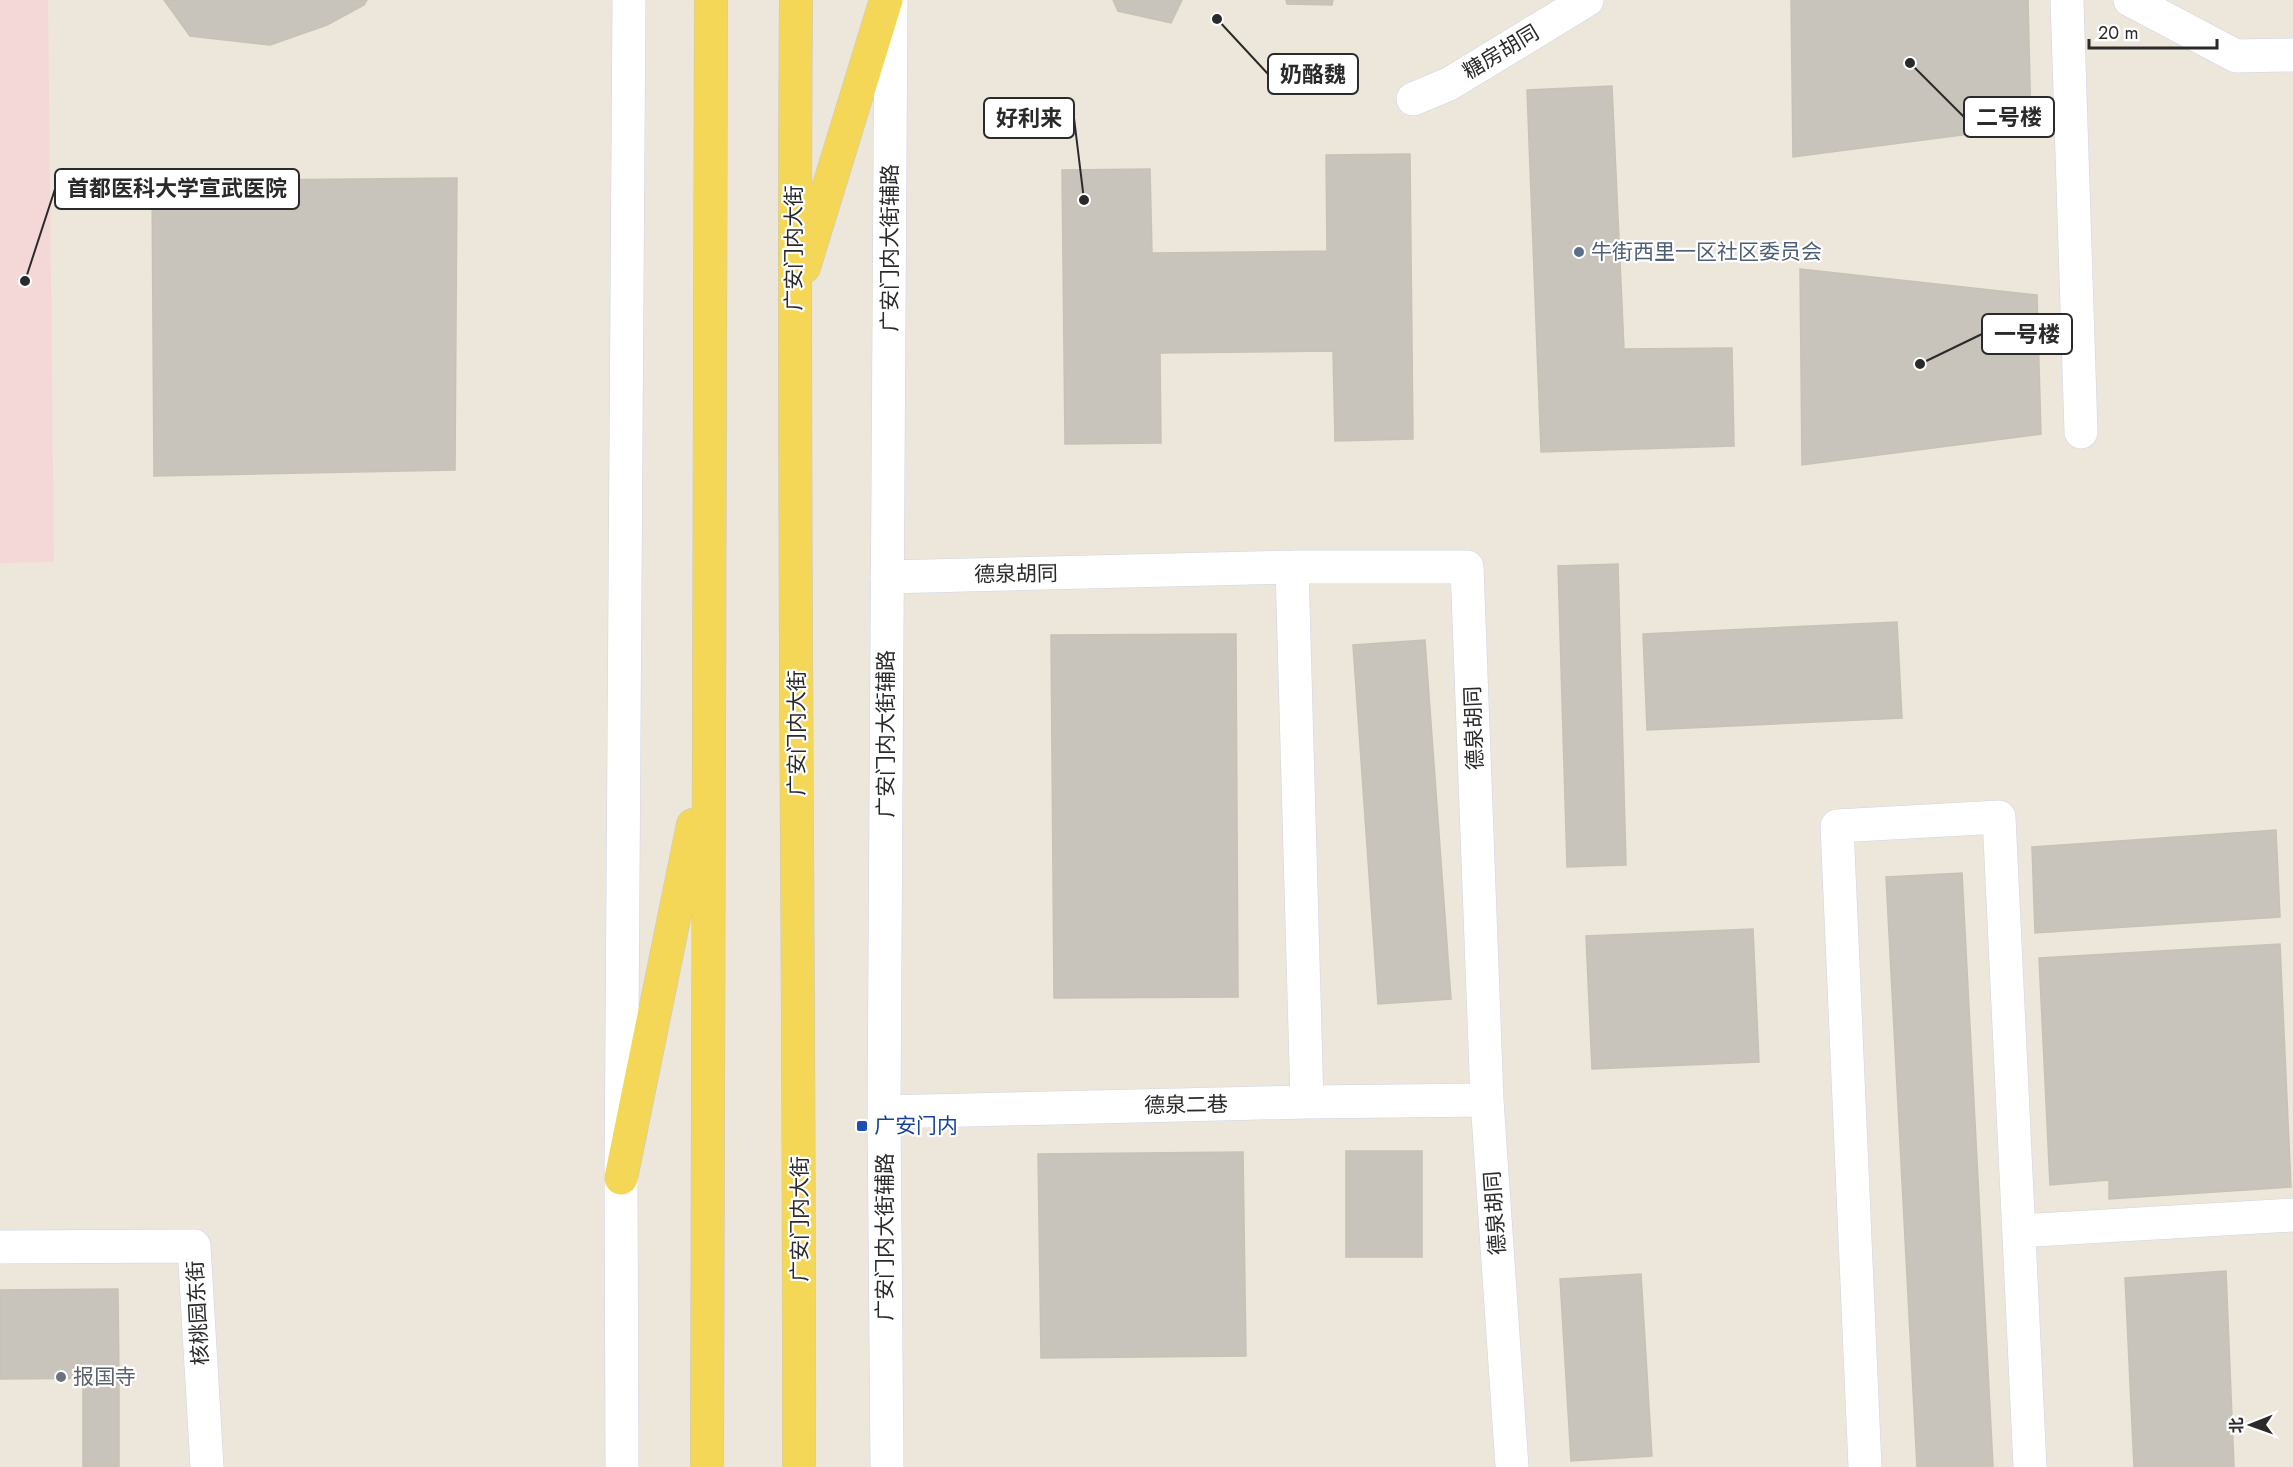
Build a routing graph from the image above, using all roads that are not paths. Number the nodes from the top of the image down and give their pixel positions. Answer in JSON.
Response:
{"nodes":[{"id":1,"x":629,"y":0,"type":"edge"},
{"id":2,"x":711,"y":0,"type":"edge"},
{"id":3,"x":796,"y":0,"type":"edge"},
{"id":4,"x":886,"y":0,"type":"edge"},
{"id":5,"x":891,"y":0,"type":"edge"},
{"id":6,"x":1587,"y":0,"type":"edge"},
{"id":7,"x":2067,"y":0,"type":"edge"},
{"id":8,"x":2130,"y":0,"type":"edge"},
{"id":9,"x":2293,"y":55,"type":"edge"},
{"id":10,"x":1413,"y":99,"type":"dead end"},
{"id":11,"x":794,"y":300,"type":"junction"},
{"id":12,"x":2081,"y":432,"type":"dead end"},
{"id":13,"x":1292,"y":567,"type":"junction"},
{"id":14,"x":888,"y":577,"type":"junction"},
{"id":15,"x":708,"y":755,"type":"junction"},
{"id":16,"x":1487,"y":1100,"type":"junction"},
{"id":17,"x":1307,"y":1102,"type":"junction"},
{"id":18,"x":884,"y":1112,"type":"junction"},
{"id":19,"x":621,"y":1178,"type":"junction"},
{"id":20,"x":2293,"y":1215,"type":"edge"},
{"id":21,"x":2019,"y":1231,"type":"junction"},
{"id":22,"x":0,"y":1247,"type":"edge"},
{"id":23,"x":207,"y":1467,"type":"edge"},
{"id":24,"x":622,"y":1467,"type":"edge"},
{"id":25,"x":707,"y":1467,"type":"edge"},
{"id":26,"x":800,"y":1467,"type":"edge"},
{"id":27,"x":887,"y":1467,"type":"edge"},
{"id":28,"x":1512,"y":1467,"type":"edge"},
{"id":29,"x":1866,"y":1467,"type":"edge"},
{"id":30,"x":2030,"y":1467,"type":"edge"}],
"edges":[{"from":1,"to":19,"type":"street"},
{"from":2,"to":15,"type":"main road"},
{"from":3,"to":11,"type":"main road","name":"广安门内大街"},
{"from":4,"to":11,"type":"main road"},
{"from":5,"to":14,"type":"street","name":"广安门内大街辅路"},
{"from":6,"to":10,"type":"street","name":"糖房胡同"},
{"from":7,"to":12,"type":"street"},
{"from":8,"to":9,"type":"street"},
{"from":11,"to":26,"type":"main road","name":"广安门内大街"},
{"from":13,"to":14,"type":"street","name":"德泉胡同"},
{"from":13,"to":16,"type":"street","name":"德泉胡同"},
{"from":13,"to":17,"type":"street"},
{"from":14,"to":18,"type":"street","name":"广安门内大街辅路"},
{"from":15,"to":19,"type":"main road"},
{"from":15,"to":25,"type":"main road"},
{"from":16,"to":17,"type":"street","name":"德泉二巷"},
{"from":16,"to":28,"type":"street","name":"德泉胡同"},
{"from":17,"to":18,"type":"street","name":"德泉二巷"},
{"from":18,"to":27,"type":"street","name":"广安门内大街辅路"},
{"from":19,"to":24,"type":"street"},
{"from":20,"to":21,"type":"street"},
{"from":21,"to":29,"type":"street"},
{"from":21,"to":30,"type":"street"},
{"from":22,"to":23,"type":"street","name":"核桃园东街"}]}
